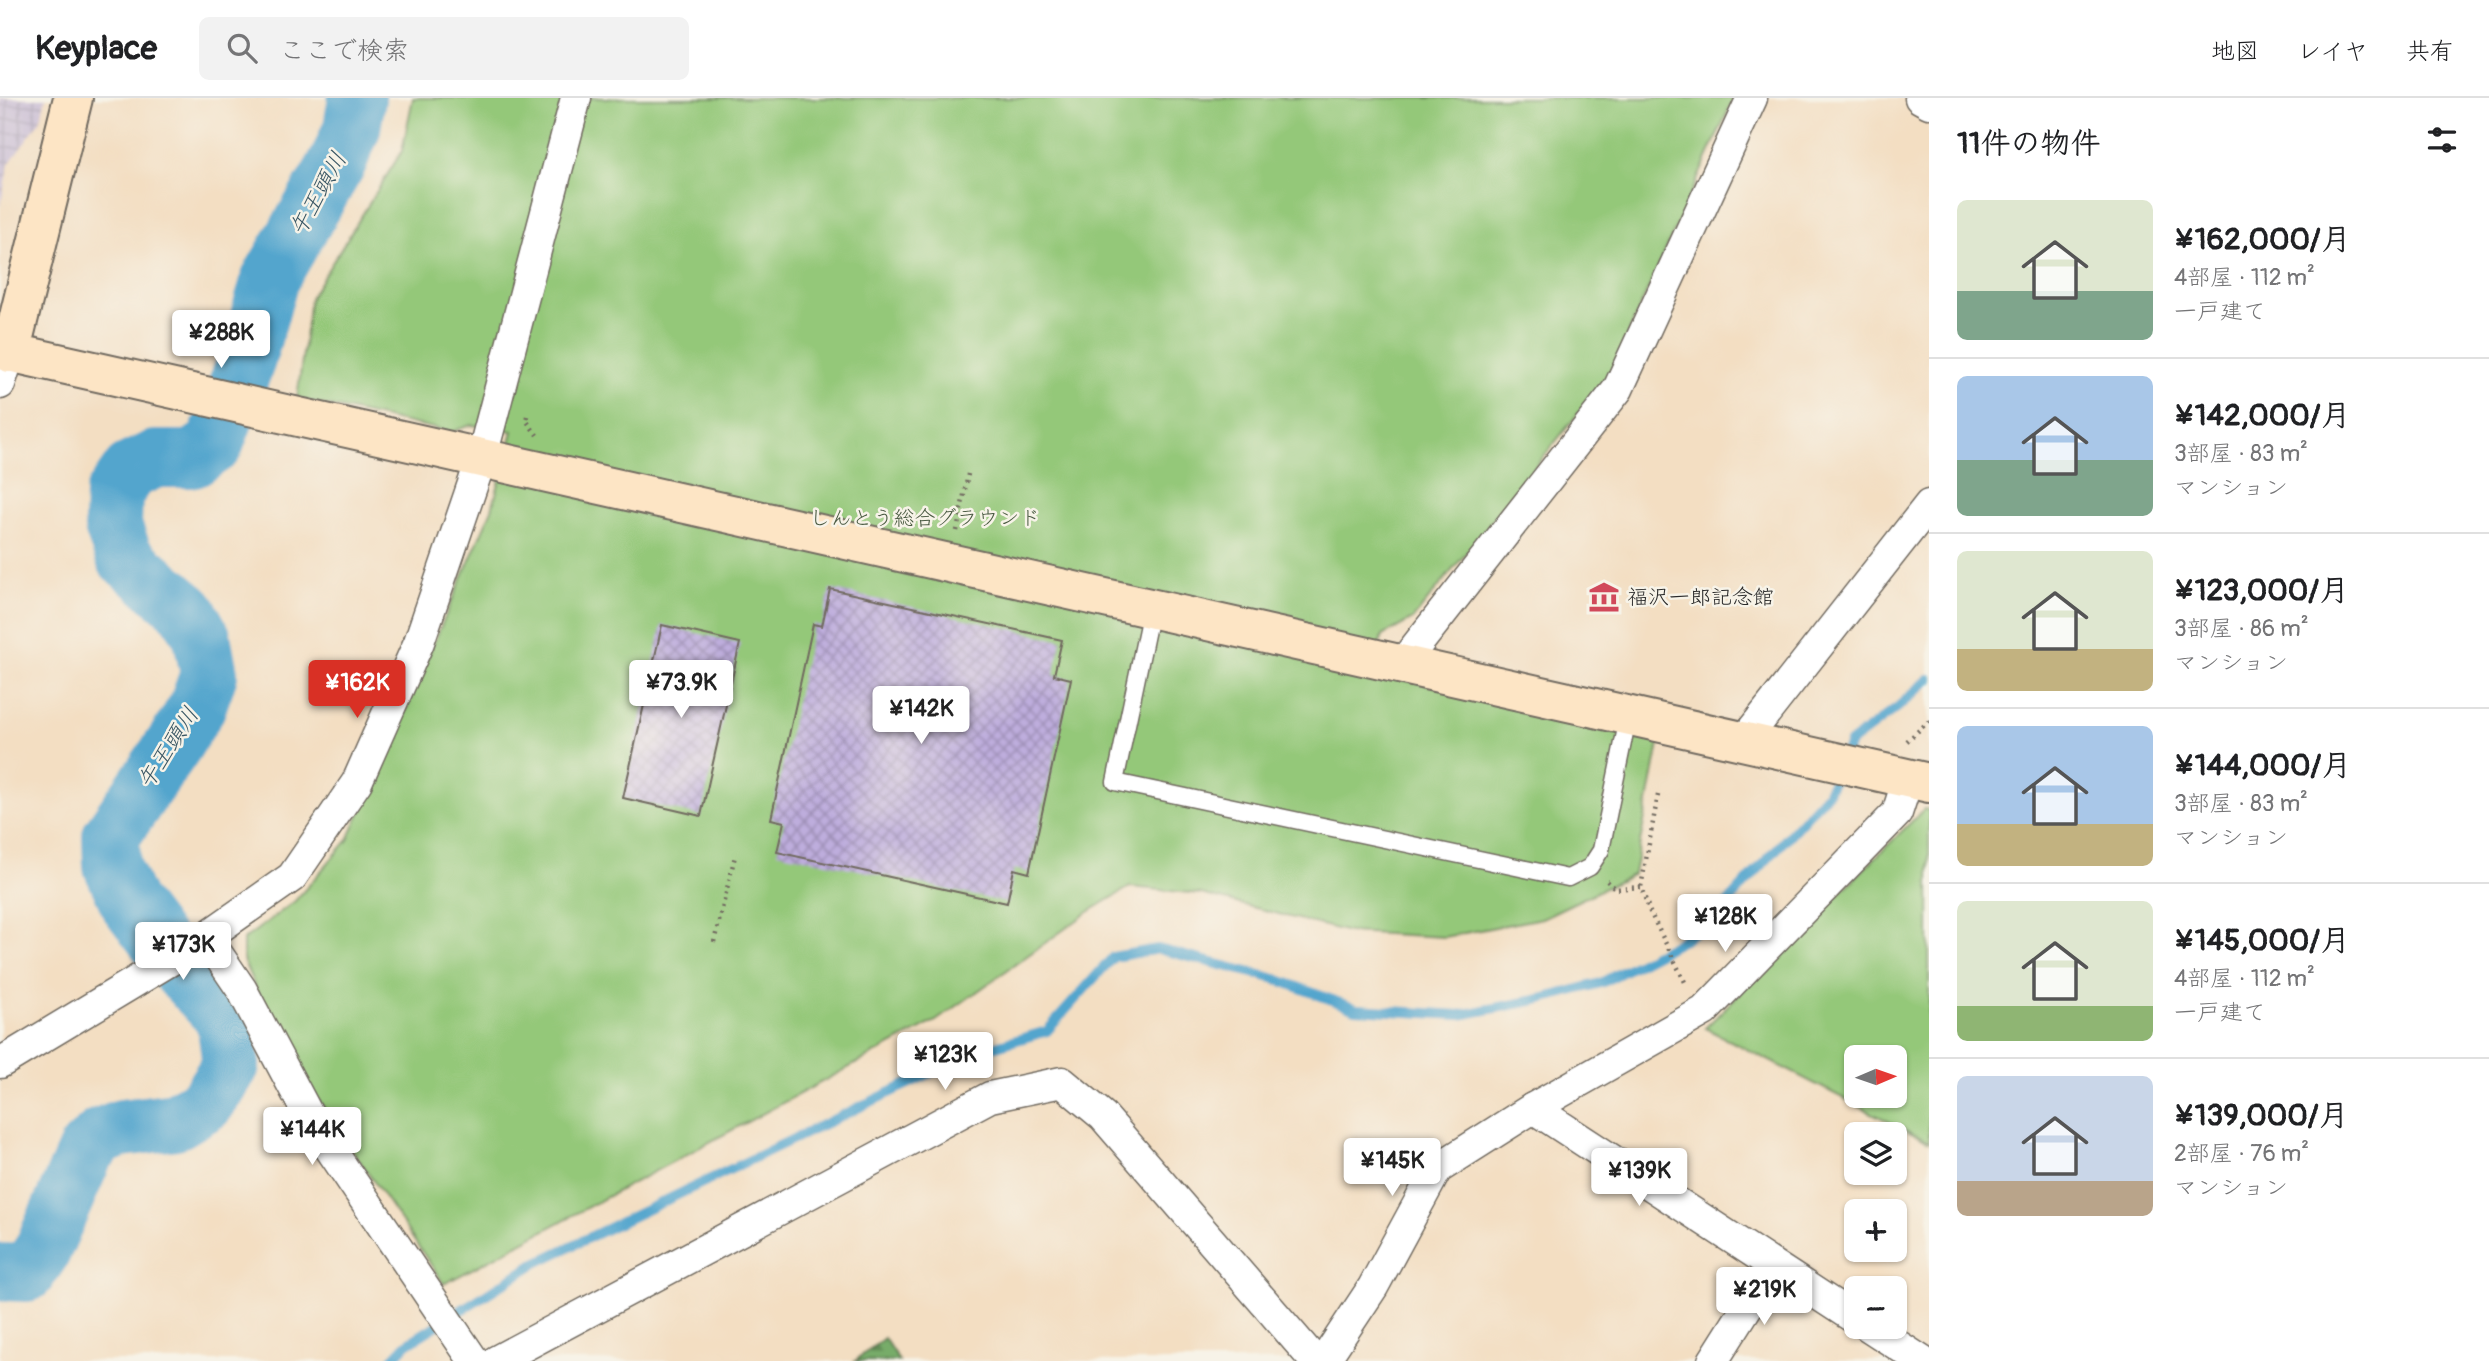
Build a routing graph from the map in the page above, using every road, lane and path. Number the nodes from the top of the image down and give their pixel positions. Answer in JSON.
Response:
{"nodes":[{"id":1,"x":72,"y":98,"type":"edge"},
{"id":2,"x":576,"y":98,"type":"edge"},
{"id":3,"x":1752,"y":98,"type":"edge"},
{"id":4,"x":1920,"y":98,"type":"edge"},
{"id":5,"x":1929,"y":103,"type":"edge"},
{"id":6,"x":3,"y":362,"type":"edge"},
{"id":7,"x":529,"y":407,"type":"dead end"},
{"id":8,"x":539,"y":438,"type":"dead end"},
{"id":9,"x":481,"y":460,"type":"junction"},
{"id":10,"x":968,"y":474,"type":"dead end"},
{"id":11,"x":1929,"y":505,"type":"edge"},
{"id":12,"x":943,"y":529,"type":"dead end"},
{"id":13,"x":1151,"y":610,"type":"junction"},
{"id":14,"x":1402,"y":664,"type":"junction"},
{"id":15,"x":1628,"y":718,"type":"junction"},
{"id":16,"x":1742,"y":743,"type":"junction"},
{"id":17,"x":1904,"y":778,"type":"edge"},
{"id":18,"x":1658,"y":794,"type":"dead end"},
{"id":19,"x":735,"y":856,"type":"dead end"},
{"id":20,"x":1590,"y":867,"type":"junction"},
{"id":21,"x":1641,"y":887,"type":"junction"},
{"id":22,"x":714,"y":942,"type":"dead end"},
{"id":23,"x":196,"y":944,"type":"junction"},
{"id":24,"x":1683,"y":979,"type":"dead end"},
{"id":25,"x":0,"y":1063,"type":"edge"},
{"id":26,"x":1533,"y":1108,"type":"junction"},
{"id":27,"x":1773,"y":1266,"type":"junction"},
{"id":28,"x":1844,"y":1312,"type":"edge"},
{"id":29,"x":1888,"y":1339,"type":"edge"},
{"id":30,"x":474,"y":1361,"type":"edge"},
{"id":31,"x":496,"y":1361,"type":"edge"},
{"id":32,"x":1315,"y":1361,"type":"edge"},
{"id":33,"x":1324,"y":1361,"type":"edge"},
{"id":34,"x":1713,"y":1361,"type":"edge"},
{"id":35,"x":1922,"y":1361,"type":"edge"}],
"edges":[{"from":1,"to":6,"type":"street"},
{"from":2,"to":9,"type":"street"},
{"from":3,"to":14,"type":"street"},
{"from":4,"to":5,"type":"street"},
{"from":6,"to":9,"type":"street"},
{"from":7,"to":8,"type":"path"},
{"from":9,"to":13,"type":"street"},
{"from":9,"to":23,"type":"street"},
{"from":10,"to":12,"type":"path"},
{"from":11,"to":16,"type":"street"},
{"from":13,"to":14,"type":"street"},
{"from":13,"to":20,"type":"lane"},
{"from":14,"to":15,"type":"street"},
{"from":15,"to":16,"type":"street"},
{"from":15,"to":20,"type":"lane"},
{"from":16,"to":17,"type":"street"},
{"from":17,"to":26,"type":"street"},
{"from":18,"to":21,"type":"path"},
{"from":19,"to":22,"type":"path"},
{"from":20,"to":21,"type":"path"},
{"from":21,"to":24,"type":"path"},
{"from":23,"to":25,"type":"street"},
{"from":23,"to":30,"type":"street"},
{"from":26,"to":27,"type":"street"},
{"from":26,"to":33,"type":"street"},
{"from":27,"to":28,"type":"street"},
{"from":27,"to":34,"type":"street"},
{"from":29,"to":35,"type":"street"},
{"from":31,"to":32,"type":"street"}]}
